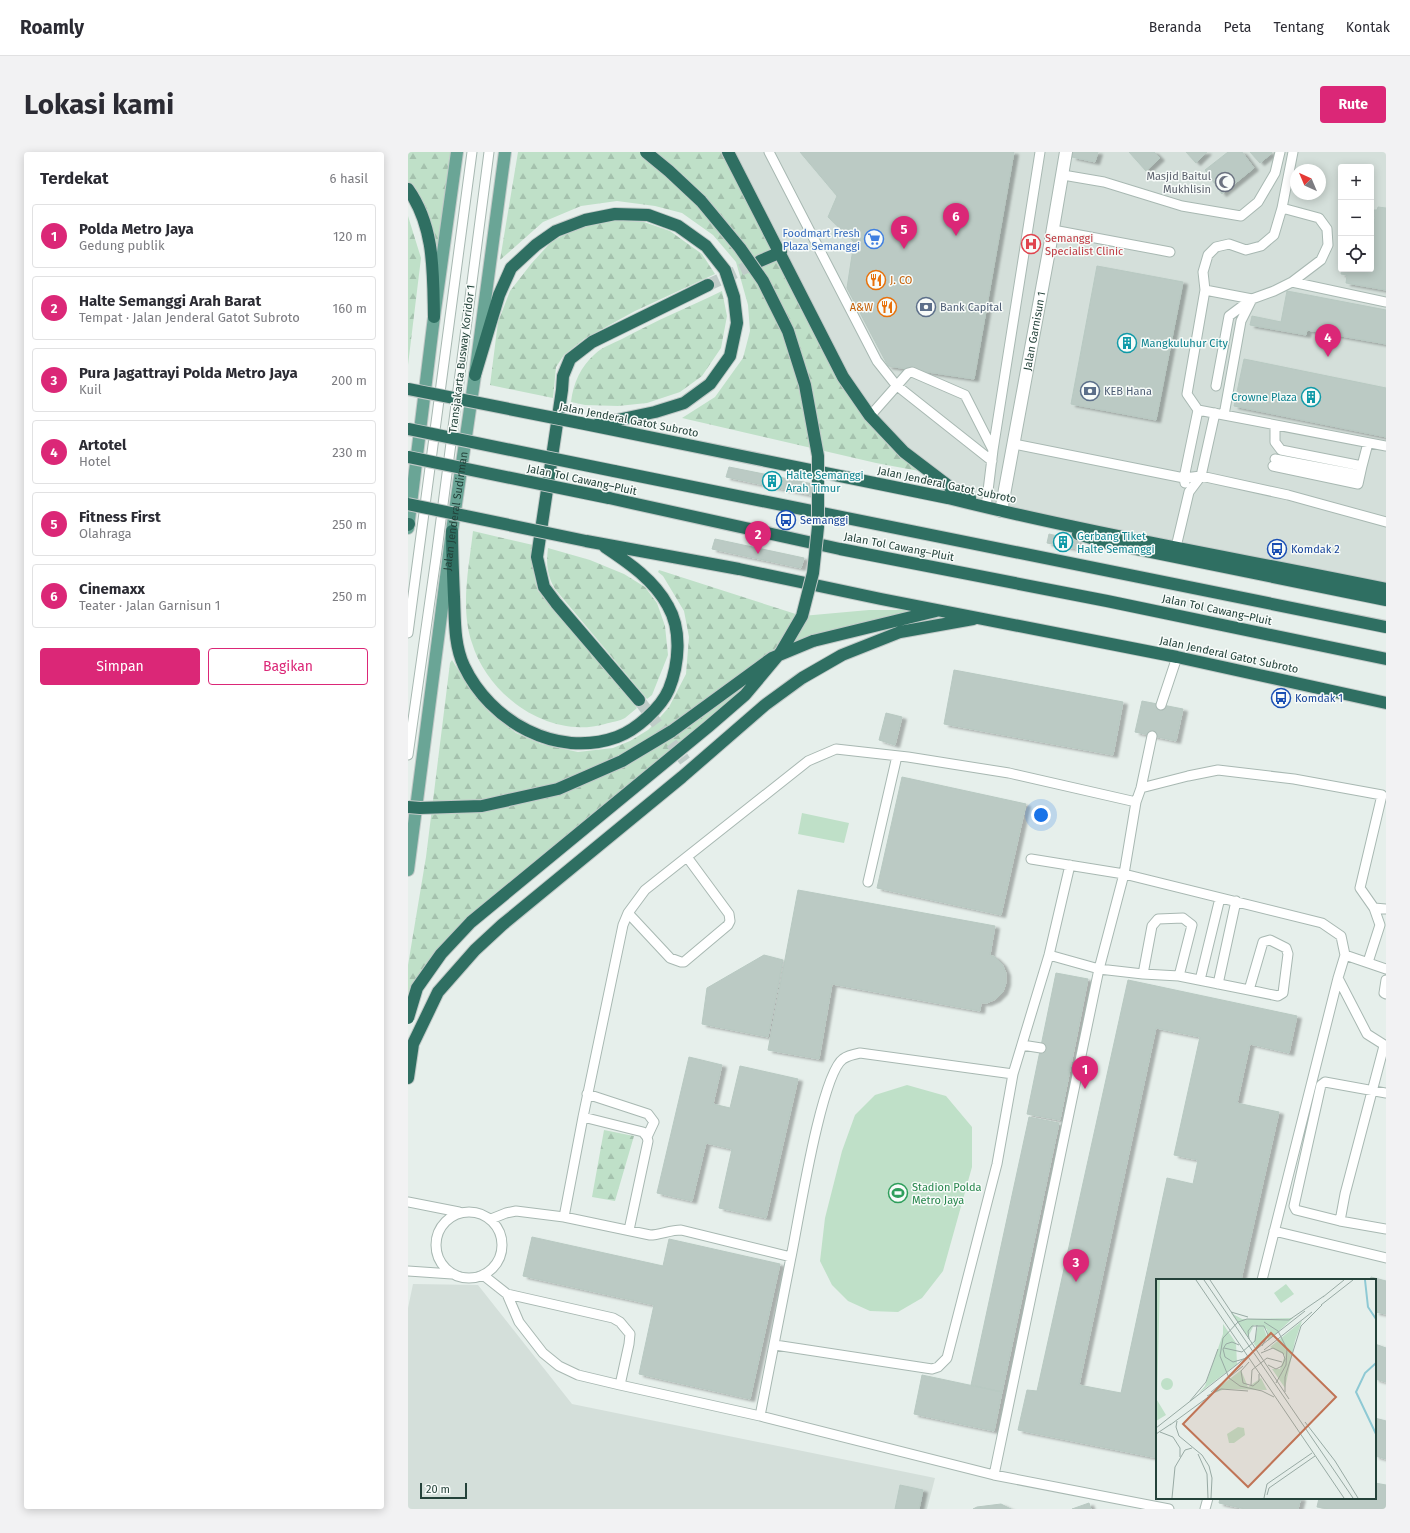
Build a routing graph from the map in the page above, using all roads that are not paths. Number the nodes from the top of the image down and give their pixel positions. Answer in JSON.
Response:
{"nodes":[{"id":1,"x":457,"y":152,"type":"edge"},
{"id":2,"x":472,"y":152,"type":"edge"},
{"id":3,"x":489,"y":152,"type":"edge"},
{"id":4,"x":505,"y":152,"type":"edge"},
{"id":5,"x":646,"y":152,"type":"edge"},
{"id":6,"x":728,"y":152,"type":"edge"},
{"id":7,"x":769,"y":152,"type":"edge"},
{"id":8,"x":1040,"y":152,"type":"edge"},
{"id":9,"x":1066,"y":152,"type":"edge"},
{"id":10,"x":1280,"y":152,"type":"edge"},
{"id":11,"x":1293,"y":152,"type":"edge"},
{"id":12,"x":1063,"y":175,"type":"junction"},
{"id":13,"x":408,"y":189,"type":"edge"},
{"id":14,"x":1282,"y":208,"type":"junction"},
{"id":15,"x":1053,"y":230,"type":"junction"},
{"id":16,"x":781,"y":252,"type":"junction"},
{"id":17,"x":1170,"y":252,"type":"dead end"},
{"id":18,"x":760,"y":261,"type":"tunnel mouth"},
{"id":19,"x":1292,"y":282,"type":"junction"},
{"id":20,"x":708,"y":286,"type":"tunnel mouth"},
{"id":21,"x":1205,"y":290,"type":"junction"},
{"id":22,"x":1252,"y":299,"type":"junction"},
{"id":23,"x":1386,"y":302,"type":"edge"},
{"id":24,"x":434,"y":317,"type":"junction"},
{"id":25,"x":475,"y":375,"type":"junction"},
{"id":26,"x":896,"y":385,"type":"junction"},
{"id":27,"x":1216,"y":386,"type":"dead end"},
{"id":28,"x":408,"y":389,"type":"edge"},
{"id":29,"x":1198,"y":410,"type":"junction"},
{"id":30,"x":1219,"y":414,"type":"junction"},
{"id":31,"x":870,"y":416,"type":"junction"},
{"id":32,"x":585,"y":424,"type":"junction"},
{"id":33,"x":1275,"y":426,"type":"junction"},
{"id":34,"x":408,"y":429,"type":"edge"},
{"id":35,"x":1368,"y":443,"type":"junction"},
{"id":36,"x":1014,"y":444,"type":"junction"},
{"id":37,"x":1386,"y":446,"type":"edge"},
{"id":38,"x":993,"y":450,"type":"junction"},
{"id":39,"x":408,"y":457,"type":"edge"},
{"id":40,"x":992,"y":461,"type":"junction"},
{"id":41,"x":1274,"y":463,"type":"dead end"},
{"id":42,"x":1362,"y":466,"type":"junction"},
{"id":43,"x":1201,"y":476,"type":"junction"},
{"id":44,"x":1184,"y":478,"type":"junction"},
{"id":45,"x":1189,"y":492,"type":"junction"},
{"id":46,"x":408,"y":504,"type":"edge"},
{"id":47,"x":986,"y":508,"type":"junction"},
{"id":48,"x":1006,"y":512,"type":"junction"},
{"id":49,"x":1386,"y":522,"type":"edge"},
{"id":50,"x":408,"y":526,"type":"edge"},
{"id":51,"x":452,"y":531,"type":"junction"},
{"id":52,"x":591,"y":542,"type":"junction"},
{"id":53,"x":1176,"y":547,"type":"junction"},
{"id":54,"x":1386,"y":589,"type":"edge"},
{"id":55,"x":1386,"y":600,"type":"edge"},
{"id":56,"x":941,"y":610,"type":"junction"},
{"id":57,"x":980,"y":618,"type":"junction"},
{"id":58,"x":1386,"y":627,"type":"edge"},
{"id":59,"x":408,"y":633,"type":"edge"},
{"id":60,"x":1177,"y":657,"type":"junction"},
{"id":61,"x":1386,"y":659,"type":"edge"},
{"id":62,"x":638,"y":700,"type":"tunnel mouth"},
{"id":63,"x":1386,"y":703,"type":"edge"},
{"id":64,"x":1161,"y":705,"type":"dead end"},
{"id":65,"x":1152,"y":736,"type":"dead end"},
{"id":66,"x":408,"y":755,"type":"edge"},
{"id":67,"x":897,"y":756,"type":"junction"},
{"id":68,"x":685,"y":761,"type":"dead end"},
{"id":69,"x":682,"y":777,"type":"junction"},
{"id":70,"x":1141,"y":788,"type":"junction"},
{"id":71,"x":1384,"y":796,"type":"edge"},
{"id":72,"x":1136,"y":802,"type":"junction"},
{"id":73,"x":408,"y":806,"type":"edge"},
{"id":74,"x":687,"y":857,"type":"junction"},
{"id":75,"x":1031,"y":859,"type":"dead end"},
{"id":76,"x":1070,"y":865,"type":"junction"},
{"id":77,"x":408,"y":870,"type":"edge"},
{"id":78,"x":1124,"y":874,"type":"junction"},
{"id":79,"x":868,"y":882,"type":"dead end"},
{"id":80,"x":1220,"y":898,"type":"junction"},
{"id":81,"x":1236,"y":902,"type":"junction"},
{"id":82,"x":1374,"y":908,"type":"junction"},
{"id":83,"x":1386,"y":909,"type":"edge"},
{"id":84,"x":628,"y":913,"type":"junction"},
{"id":85,"x":1049,"y":955,"type":"junction"},
{"id":86,"x":1345,"y":955,"type":"junction"},
{"id":87,"x":1368,"y":962,"type":"junction"},
{"id":88,"x":1100,"y":969,"type":"junction"},
{"id":89,"x":1386,"y":969,"type":"edge"},
{"id":90,"x":1143,"y":974,"type":"junction"},
{"id":91,"x":1179,"y":976,"type":"junction"},
{"id":92,"x":1338,"y":978,"type":"junction"},
{"id":93,"x":1200,"y":980,"type":"junction"},
{"id":94,"x":1386,"y":980,"type":"edge"},
{"id":95,"x":1218,"y":984,"type":"junction"},
{"id":96,"x":1249,"y":990,"type":"junction"},
{"id":97,"x":1386,"y":994,"type":"edge"},
{"id":98,"x":408,"y":1018,"type":"edge"},
{"id":99,"x":1022,"y":1045,"type":"junction"},
{"id":100,"x":1385,"y":1046,"type":"edge"},
{"id":101,"x":1041,"y":1048,"type":"dead end"},
{"id":102,"x":1013,"y":1074,"type":"junction"},
{"id":103,"x":408,"y":1078,"type":"edge"},
{"id":104,"x":1373,"y":1090,"type":"junction"},
{"id":105,"x":1386,"y":1092,"type":"edge"},
{"id":106,"x":587,"y":1094,"type":"junction"},
{"id":107,"x":583,"y":1117,"type":"junction"},
{"id":108,"x":647,"y":1137,"type":"junction"},
{"id":109,"x":408,"y":1202,"type":"edge"},
{"id":110,"x":459,"y":1212,"type":"junction"},
{"id":111,"x":564,"y":1217,"type":"junction"},
{"id":112,"x":491,"y":1219,"type":"junction"},
{"id":113,"x":1340,"y":1221,"type":"junction"},
{"id":114,"x":1386,"y":1229,"type":"edge"},
{"id":115,"x":629,"y":1230,"type":"junction"},
{"id":116,"x":1274,"y":1231,"type":"junction"},
{"id":117,"x":791,"y":1257,"type":"junction"},
{"id":118,"x":1386,"y":1258,"type":"edge"},
{"id":119,"x":408,"y":1271,"type":"edge"},
{"id":120,"x":452,"y":1274,"type":"junction"},
{"id":121,"x":483,"y":1275,"type":"junction"},
{"id":122,"x":1262,"y":1279,"type":"edge"},
{"id":123,"x":507,"y":1294,"type":"junction"},
{"id":124,"x":774,"y":1345,"type":"junction"},
{"id":125,"x":620,"y":1385,"type":"junction"},
{"id":126,"x":760,"y":1416,"type":"junction"},
{"id":127,"x":994,"y":1475,"type":"junction"},
{"id":128,"x":1208,"y":1499,"type":"edge"},
{"id":129,"x":1169,"y":1509,"type":"edge"},
{"id":130,"x":1205,"y":1509,"type":"edge"}],
"edges":[{"from":1,"to":24,"type":"main road"},
{"from":2,"to":59,"type":"lane","name":"Transjakarta Busway Koridor 1"},
{"from":3,"to":66,"type":"lane","name":"Transjakarta Busway Koridor 1"},
{"from":4,"to":25,"type":"main road","name":"Jalan Jenderal Sudirman"},
{"from":5,"to":98,"type":"highway","bridge":true},
{"from":6,"to":16,"type":"highway"},
{"from":7,"to":26,"type":"lane"},
{"from":8,"to":38,"type":"lane"},
{"from":9,"to":12,"type":"street","name":"Jalan Garnisun 1"},
{"from":10,"to":12,"type":"lane"},
{"from":11,"to":14,"type":"lane"},
{"from":12,"to":15,"type":"street","name":"Jalan Garnisun 1"},
{"from":13,"to":24,"type":"highway"},
{"from":14,"to":19,"type":"lane"},
{"from":14,"to":21,"type":"lane"},
{"from":15,"to":17,"type":"lane"},
{"from":15,"to":36,"type":"street","name":"Jalan Garnisun 1"},
{"from":16,"to":18,"type":"highway"},
{"from":16,"to":31,"type":"highway"},
{"from":19,"to":22,"type":"lane"},
{"from":19,"to":23,"type":"lane"},
{"from":20,"to":62,"type":"highway"},
{"from":21,"to":22,"type":"lane"},
{"from":21,"to":29,"type":"lane"},
{"from":22,"to":27,"type":"lane"},
{"from":22,"to":30,"type":"lane"},
{"from":24,"to":50,"type":"main road"},
{"from":25,"to":32,"type":"highway"},
{"from":25,"to":51,"type":"main road","name":"Jalan Jenderal Sudirman"},
{"from":26,"to":31,"type":"lane"},
{"from":26,"to":38,"type":"lane"},
{"from":26,"to":40,"type":"lane"},
{"from":28,"to":32,"type":"highway","name":"Jalan Jenderal Gatot Subroto","bridge":true},
{"from":29,"to":30,"type":"lane"},
{"from":29,"to":44,"type":"lane"},
{"from":30,"to":33,"type":"lane"},
{"from":30,"to":43,"type":"lane"},
{"from":31,"to":47,"type":"highway"},
{"from":32,"to":47,"type":"highway","name":"Jalan Jenderal Gatot Subroto"},
{"from":33,"to":35,"type":"lane"},
{"from":33,"to":42,"type":"lane"},
{"from":34,"to":58,"type":"highway","name":"Jalan Tol Cawang–Pluit","bridge":true},
{"from":35,"to":37,"type":"lane"},
{"from":35,"to":42,"type":"lane"},
{"from":36,"to":44,"type":"lane"},
{"from":36,"to":48,"type":"street","name":"Jalan Garnisun 1"},
{"from":38,"to":40,"type":"lane"},
{"from":39,"to":61,"type":"highway","name":"Jalan Tol Cawang–Pluit","bridge":true},
{"from":40,"to":47,"type":"lane"},
{"from":41,"to":42,"type":"lane"},
{"from":43,"to":44,"type":"lane"},
{"from":43,"to":45,"type":"lane"},
{"from":43,"to":49,"type":"lane"},
{"from":44,"to":45,"type":"lane"},
{"from":45,"to":53,"type":"lane"},
{"from":46,"to":52,"type":"highway","name":"Jalan Jenderal Gatot Subroto","bridge":true},
{"from":47,"to":48,"type":"highway","name":"Jalan Jenderal Gatot Subroto"},
{"from":48,"to":53,"type":"highway","name":"Jalan Jenderal Gatot Subroto"},
{"from":48,"to":55,"type":"highway"},
{"from":51,"to":52,"type":"highway"},
{"from":51,"to":77,"type":"main road","name":"Jalan Jenderal Sudirman"},
{"from":52,"to":56,"type":"highway","name":"Jalan Jenderal Gatot Subroto"},
{"from":53,"to":54,"type":"highway","name":"Jalan Jenderal Gatot Subroto"},
{"from":56,"to":57,"type":"highway","name":"Jalan Jenderal Gatot Subroto"},
{"from":56,"to":73,"type":"highway","bridge":true},
{"from":57,"to":60,"type":"highway","name":"Jalan Jenderal Gatot Subroto"},
{"from":57,"to":69,"type":"highway"},
{"from":60,"to":63,"type":"highway","name":"Jalan Jenderal Gatot Subroto"},
{"from":60,"to":64,"type":"lane"},
{"from":65,"to":70,"type":"lane"},
{"from":67,"to":72,"type":"lane"},
{"from":67,"to":74,"type":"lane"},
{"from":67,"to":79,"type":"lane"},
{"from":68,"to":69,"type":"highway"},
{"from":69,"to":103,"type":"highway"},
{"from":70,"to":71,"type":"lane"},
{"from":70,"to":72,"type":"lane"},
{"from":71,"to":82,"type":"lane"},
{"from":72,"to":78,"type":"lane"},
{"from":74,"to":84,"type":"lane"},
{"from":74,"to":84,"type":"lane"},
{"from":75,"to":76,"type":"lane"},
{"from":76,"to":78,"type":"lane"},
{"from":76,"to":85,"type":"lane"},
{"from":78,"to":80,"type":"lane"},
{"from":78,"to":88,"type":"lane"},
{"from":80,"to":81,"type":"lane"},
{"from":80,"to":93,"type":"lane"},
{"from":81,"to":86,"type":"lane"},
{"from":81,"to":95,"type":"lane"},
{"from":82,"to":83,"type":"lane"},
{"from":82,"to":87,"type":"lane"},
{"from":84,"to":106,"type":"lane"},
{"from":85,"to":88,"type":"lane"},
{"from":85,"to":99,"type":"lane"},
{"from":86,"to":87,"type":"lane"},
{"from":86,"to":92,"type":"lane"},
{"from":87,"to":89,"type":"lane"},
{"from":88,"to":90,"type":"lane"},
{"from":88,"to":127,"type":"lane"},
{"from":90,"to":91,"type":"lane"},
{"from":90,"to":91,"type":"lane"},
{"from":91,"to":93,"type":"lane"},
{"from":92,"to":100,"type":"lane"},
{"from":92,"to":116,"type":"lane"},
{"from":93,"to":95,"type":"lane"},
{"from":94,"to":97,"type":"lane"},
{"from":95,"to":96,"type":"lane"},
{"from":96,"to":96,"type":"lane"},
{"from":99,"to":101,"type":"lane"},
{"from":99,"to":102,"type":"lane"},
{"from":100,"to":104,"type":"lane"},
{"from":102,"to":117,"type":"lane"},
{"from":102,"to":124,"type":"lane"},
{"from":104,"to":105,"type":"lane"},
{"from":104,"to":113,"type":"lane"},
{"from":104,"to":113,"type":"lane"},
{"from":106,"to":107,"type":"lane"},
{"from":106,"to":108,"type":"lane"},
{"from":107,"to":108,"type":"lane"},
{"from":107,"to":111,"type":"lane"},
{"from":108,"to":115,"type":"lane"},
{"from":109,"to":110,"type":"lane"},
{"from":110,"to":112,"type":"lane"},
{"from":110,"to":120,"type":"lane"},
{"from":111,"to":112,"type":"lane"},
{"from":111,"to":115,"type":"lane"},
{"from":112,"to":121,"type":"lane"},
{"from":113,"to":114,"type":"lane"},
{"from":115,"to":117,"type":"lane"},
{"from":116,"to":118,"type":"lane"},
{"from":116,"to":122,"type":"lane"},
{"from":117,"to":124,"type":"lane"},
{"from":119,"to":120,"type":"lane"},
{"from":120,"to":121,"type":"lane"},
{"from":121,"to":123,"type":"lane"},
{"from":123,"to":125,"type":"lane"},
{"from":123,"to":125,"type":"lane"},
{"from":124,"to":126,"type":"lane"},
{"from":125,"to":126,"type":"lane"},
{"from":126,"to":127,"type":"lane"},
{"from":127,"to":129,"type":"lane"},
{"from":128,"to":130,"type":"lane"}]}
